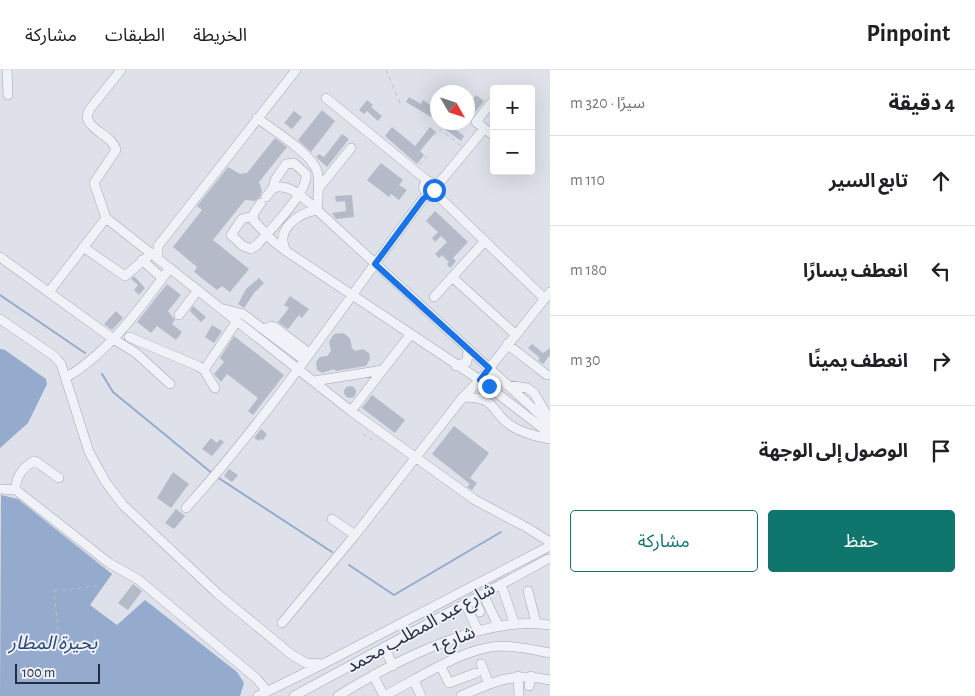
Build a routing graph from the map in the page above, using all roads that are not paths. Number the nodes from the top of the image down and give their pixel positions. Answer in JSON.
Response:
{"nodes":[{"id":1,"x":7,"y":70,"type":"edge"},
{"id":2,"x":121,"y":70,"type":"edge"},
{"id":3,"x":296,"y":70,"type":"edge"},
{"id":4,"x":8,"y":95,"type":"dead end"},
{"id":5,"x":326,"y":98,"type":"dead end"},
{"id":6,"x":490,"y":104,"type":"edge"},
{"id":7,"x":257,"y":118,"type":"junction"},
{"id":8,"x":484,"y":129,"type":"junction"},
{"id":9,"x":490,"y":133,"type":"edge"},
{"id":10,"x":351,"y":148,"type":"dead end"},
{"id":11,"x":431,"y":186,"type":"junction"},
{"id":12,"x":273,"y":188,"type":"junction"},
{"id":13,"x":319,"y":188,"type":"junction"},
{"id":14,"x":300,"y":194,"type":"junction"},
{"id":15,"x":317,"y":210,"type":"junction"},
{"id":16,"x":253,"y":216,"type":"junction"},
{"id":17,"x":106,"y":218,"type":"junction"},
{"id":18,"x":266,"y":235,"type":"junction"},
{"id":19,"x":485,"y":242,"type":"junction"},
{"id":20,"x":84,"y":247,"type":"junction"},
{"id":21,"x":286,"y":251,"type":"junction"},
{"id":22,"x":153,"y":252,"type":"junction"},
{"id":23,"x":0,"y":257,"type":"edge"},
{"id":24,"x":142,"y":260,"type":"junction"},
{"id":25,"x":375,"y":264,"type":"junction"},
{"id":26,"x":170,"y":268,"type":"junction"},
{"id":27,"x":452,"y":277,"type":"junction"},
{"id":28,"x":162,"y":278,"type":"junction"},
{"id":29,"x":198,"y":290,"type":"junction"},
{"id":30,"x":49,"y":292,"type":"junction"},
{"id":31,"x":547,"y":295,"type":"edge"},
{"id":32,"x":352,"y":296,"type":"junction"},
{"id":33,"x":434,"y":297,"type":"dead end"},
{"id":34,"x":221,"y":309,"type":"junction"},
{"id":35,"x":178,"y":315,"type":"dead end"},
{"id":36,"x":237,"y":321,"type":"junction"},
{"id":37,"x":2,"y":323,"type":"edge"},
{"id":38,"x":515,"y":334,"type":"junction"},
{"id":39,"x":410,"y":335,"type":"junction"},
{"id":40,"x":129,"y":337,"type":"dead end"},
{"id":41,"x":112,"y":338,"type":"junction"},
{"id":42,"x":507,"y":344,"type":"junction"},
{"id":43,"x":468,"y":351,"type":"junction"},
{"id":44,"x":306,"y":357,"type":"junction"},
{"id":45,"x":456,"y":366,"type":"junction"},
{"id":46,"x":489,"y":368,"type":"junction"},
{"id":47,"x":298,"y":369,"type":"junction"},
{"id":48,"x":204,"y":370,"type":"junction"},
{"id":49,"x":383,"y":370,"type":"junction"},
{"id":50,"x":547,"y":376,"type":"dead end"},
{"id":51,"x":66,"y":377,"type":"junction"},
{"id":52,"x":480,"y":380,"type":"junction"},
{"id":53,"x":314,"y":381,"type":"junction"},
{"id":54,"x":170,"y":384,"type":"dead end"},
{"id":55,"x":506,"y":385,"type":"junction"},
{"id":56,"x":215,"y":388,"type":"dead end"},
{"id":57,"x":463,"y":397,"type":"junction"},
{"id":58,"x":351,"y":410,"type":"junction"},
{"id":59,"x":527,"y":412,"type":"junction"},
{"id":60,"x":550,"y":422,"type":"edge"},
{"id":61,"x":550,"y":434,"type":"edge"},
{"id":62,"x":550,"y":439,"type":"edge"},
{"id":63,"x":417,"y":458,"type":"junction"},
{"id":64,"x":59,"y":478,"type":"dead end"},
{"id":65,"x":0,"y":489,"type":"edge"},
{"id":66,"x":16,"y":490,"type":"junction"},
{"id":67,"x":186,"y":508,"type":"dead end"},
{"id":68,"x":332,"y":519,"type":"dead end"},
{"id":69,"x":355,"y":535,"type":"junction"},
{"id":70,"x":548,"y":546,"type":"edge"},
{"id":71,"x":549,"y":563,"type":"edge"},
{"id":72,"x":501,"y":584,"type":"junction"},
{"id":73,"x":528,"y":591,"type":"dead end"},
{"id":74,"x":483,"y":594,"type":"junction"},
{"id":75,"x":470,"y":601,"type":"junction"},
{"id":76,"x":480,"y":612,"type":"dead end"},
{"id":77,"x":282,"y":623,"type":"dead end"},
{"id":78,"x":536,"y":623,"type":"junction"},
{"id":79,"x":515,"y":625,"type":"junction"},
{"id":80,"x":550,"y":625,"type":"edge"},
{"id":81,"x":499,"y":627,"type":"junction"},
{"id":82,"x":478,"y":631,"type":"junction"},
{"id":83,"x":384,"y":647,"type":"junction"},
{"id":84,"x":550,"y":653,"type":"edge"},
{"id":85,"x":324,"y":664,"type":"junction"},
{"id":86,"x":481,"y":664,"type":"dead end"},
{"id":87,"x":393,"y":666,"type":"junction"},
{"id":88,"x":441,"y":667,"type":"junction"},
{"id":89,"x":312,"y":670,"type":"junction"},
{"id":90,"x":476,"y":673,"type":"dead end"},
{"id":91,"x":373,"y":675,"type":"junction"},
{"id":92,"x":518,"y":676,"type":"junction"},
{"id":93,"x":532,"y":676,"type":"junction"},
{"id":94,"x":414,"y":680,"type":"junction"},
{"id":95,"x":550,"y":680,"type":"edge"},
{"id":96,"x":489,"y":684,"type":"junction"},
{"id":97,"x":318,"y":685,"type":"junction"},
{"id":98,"x":529,"y":686,"type":"dead end"},
{"id":99,"x":266,"y":690,"type":"junction"},
{"id":100,"x":258,"y":696,"type":"edge"},
{"id":101,"x":294,"y":696,"type":"edge"},
{"id":102,"x":338,"y":696,"type":"edge"},
{"id":103,"x":384,"y":696,"type":"edge"},
{"id":104,"x":421,"y":696,"type":"edge"},
{"id":105,"x":461,"y":696,"type":"edge"},
{"id":106,"x":519,"y":696,"type":"edge"}],
"edges":[{"from":1,"to":4,"type":"street"},
{"from":2,"to":17,"type":"street"},
{"from":3,"to":7,"type":"street"},
{"from":5,"to":11,"type":"street"},
{"from":6,"to":8,"type":"street"},
{"from":7,"to":13,"type":"street"},
{"from":7,"to":22,"type":"street"},
{"from":8,"to":9,"type":"street"},
{"from":8,"to":11,"type":"street"},
{"from":10,"to":13,"type":"street"},
{"from":11,"to":19,"type":"street"},
{"from":11,"to":25,"type":"street"},
{"from":12,"to":14,"type":"street"},
{"from":12,"to":14,"type":"street"},
{"from":12,"to":16,"type":"street"},
{"from":13,"to":15,"type":"street"},
{"from":14,"to":15,"type":"street"},
{"from":14,"to":18,"type":"street"},
{"from":15,"to":21,"type":"street"},
{"from":15,"to":25,"type":"street"},
{"from":16,"to":18,"type":"street"},
{"from":16,"to":18,"type":"street"},
{"from":17,"to":20,"type":"street"},
{"from":17,"to":22,"type":"street"},
{"from":18,"to":21,"type":"street"},
{"from":19,"to":27,"type":"street"},
{"from":19,"to":31,"type":"street"},
{"from":20,"to":24,"type":"street"},
{"from":20,"to":30,"type":"street"},
{"from":21,"to":32,"type":"street"},
{"from":22,"to":24,"type":"street"},
{"from":22,"to":26,"type":"street"},
{"from":23,"to":30,"type":"street"},
{"from":24,"to":28,"type":"street"},
{"from":25,"to":32,"type":"street"},
{"from":25,"to":43,"type":"street"},
{"from":26,"to":28,"type":"street"},
{"from":26,"to":29,"type":"street"},
{"from":27,"to":33,"type":"street"},
{"from":27,"to":38,"type":"street"},
{"from":28,"to":41,"type":"street"},
{"from":29,"to":34,"type":"street"},
{"from":29,"to":35,"type":"street"},
{"from":30,"to":41,"type":"street"},
{"from":31,"to":38,"type":"street"},
{"from":32,"to":39,"type":"street"},
{"from":32,"to":44,"type":"street"},
{"from":34,"to":36,"type":"street"},
{"from":34,"to":44,"type":"street"},
{"from":36,"to":47,"type":"street"},
{"from":36,"to":48,"type":"street"},
{"from":37,"to":51,"type":"street"},
{"from":38,"to":42,"type":"street"},
{"from":39,"to":45,"type":"street"},
{"from":39,"to":49,"type":"street"},
{"from":40,"to":48,"type":"street"},
{"from":41,"to":51,"type":"street"},
{"from":41,"to":54,"type":"street"},
{"from":42,"to":46,"type":"street"},
{"from":42,"to":50,"type":"street"},
{"from":43,"to":45,"type":"street"},
{"from":43,"to":46,"type":"street"},
{"from":44,"to":47,"type":"street"},
{"from":45,"to":52,"type":"street"},
{"from":46,"to":52,"type":"street"},
{"from":46,"to":55,"type":"street"},
{"from":47,"to":53,"type":"street"},
{"from":47,"to":67,"type":"street"},
{"from":48,"to":56,"type":"street"},
{"from":49,"to":53,"type":"street"},
{"from":49,"to":58,"type":"street"},
{"from":51,"to":85,"type":"street"},
{"from":52,"to":57,"type":"street"},
{"from":52,"to":59,"type":"street"},
{"from":53,"to":58,"type":"street"},
{"from":55,"to":59,"type":"street"},
{"from":55,"to":60,"type":"street"},
{"from":57,"to":62,"type":"street"},
{"from":57,"to":63,"type":"street"},
{"from":58,"to":63,"type":"street"},
{"from":59,"to":60,"type":"street"},
{"from":59,"to":61,"type":"street"},
{"from":63,"to":69,"type":"street"},
{"from":63,"to":70,"type":"street"},
{"from":64,"to":66,"type":"street"},
{"from":65,"to":66,"type":"street"},
{"from":66,"to":99,"type":"street"},
{"from":68,"to":69,"type":"street"},
{"from":69,"to":77,"type":"street"},
{"from":70,"to":71,"type":"street"},
{"from":70,"to":85,"type":"street"},
{"from":71,"to":72,"type":"street","name":"شارع عبد المطلب محمد"},
{"from":72,"to":74,"type":"street","name":"شارع عبد المطلب محمد"},
{"from":72,"to":79,"type":"street"},
{"from":73,"to":78,"type":"street"},
{"from":74,"to":75,"type":"street","name":"شارع عبد المطلب محمد"},
{"from":74,"to":81,"type":"street"},
{"from":75,"to":76,"type":"street"},
{"from":75,"to":82,"type":"street"},
{"from":75,"to":83,"type":"street","name":"شارع عبد المطلب محمد"},
{"from":78,"to":79,"type":"street","name":"شارع 1"},
{"from":78,"to":80,"type":"street","name":"شارع 1"},
{"from":79,"to":81,"type":"street","name":"شارع 1"},
{"from":81,"to":82,"type":"street","name":"شارع 1"},
{"from":82,"to":87,"type":"street","name":"شارع 1"},
{"from":83,"to":87,"type":"street"},
{"from":83,"to":97,"type":"street","name":"شارع عبد المطلب محمد"},
{"from":84,"to":88,"type":"street"},
{"from":85,"to":89,"type":"street"},
{"from":86,"to":96,"type":"street"},
{"from":87,"to":91,"type":"street","name":"شارع 1"},
{"from":88,"to":90,"type":"street"},
{"from":88,"to":94,"type":"street"},
{"from":89,"to":97,"type":"street"},
{"from":89,"to":99,"type":"street"},
{"from":91,"to":102,"type":"street","name":"شارع 1"},
{"from":91,"to":103,"type":"street"},
{"from":92,"to":93,"type":"street"},
{"from":92,"to":96,"type":"street"},
{"from":92,"to":106,"type":"street"},
{"from":93,"to":95,"type":"street"},
{"from":93,"to":98,"type":"street"},
{"from":94,"to":103,"type":"street"},
{"from":94,"to":104,"type":"street"},
{"from":96,"to":105,"type":"street"},
{"from":97,"to":101,"type":"street","name":"شارع عبد المطلب محمد"},
{"from":99,"to":100,"type":"street"}]}
